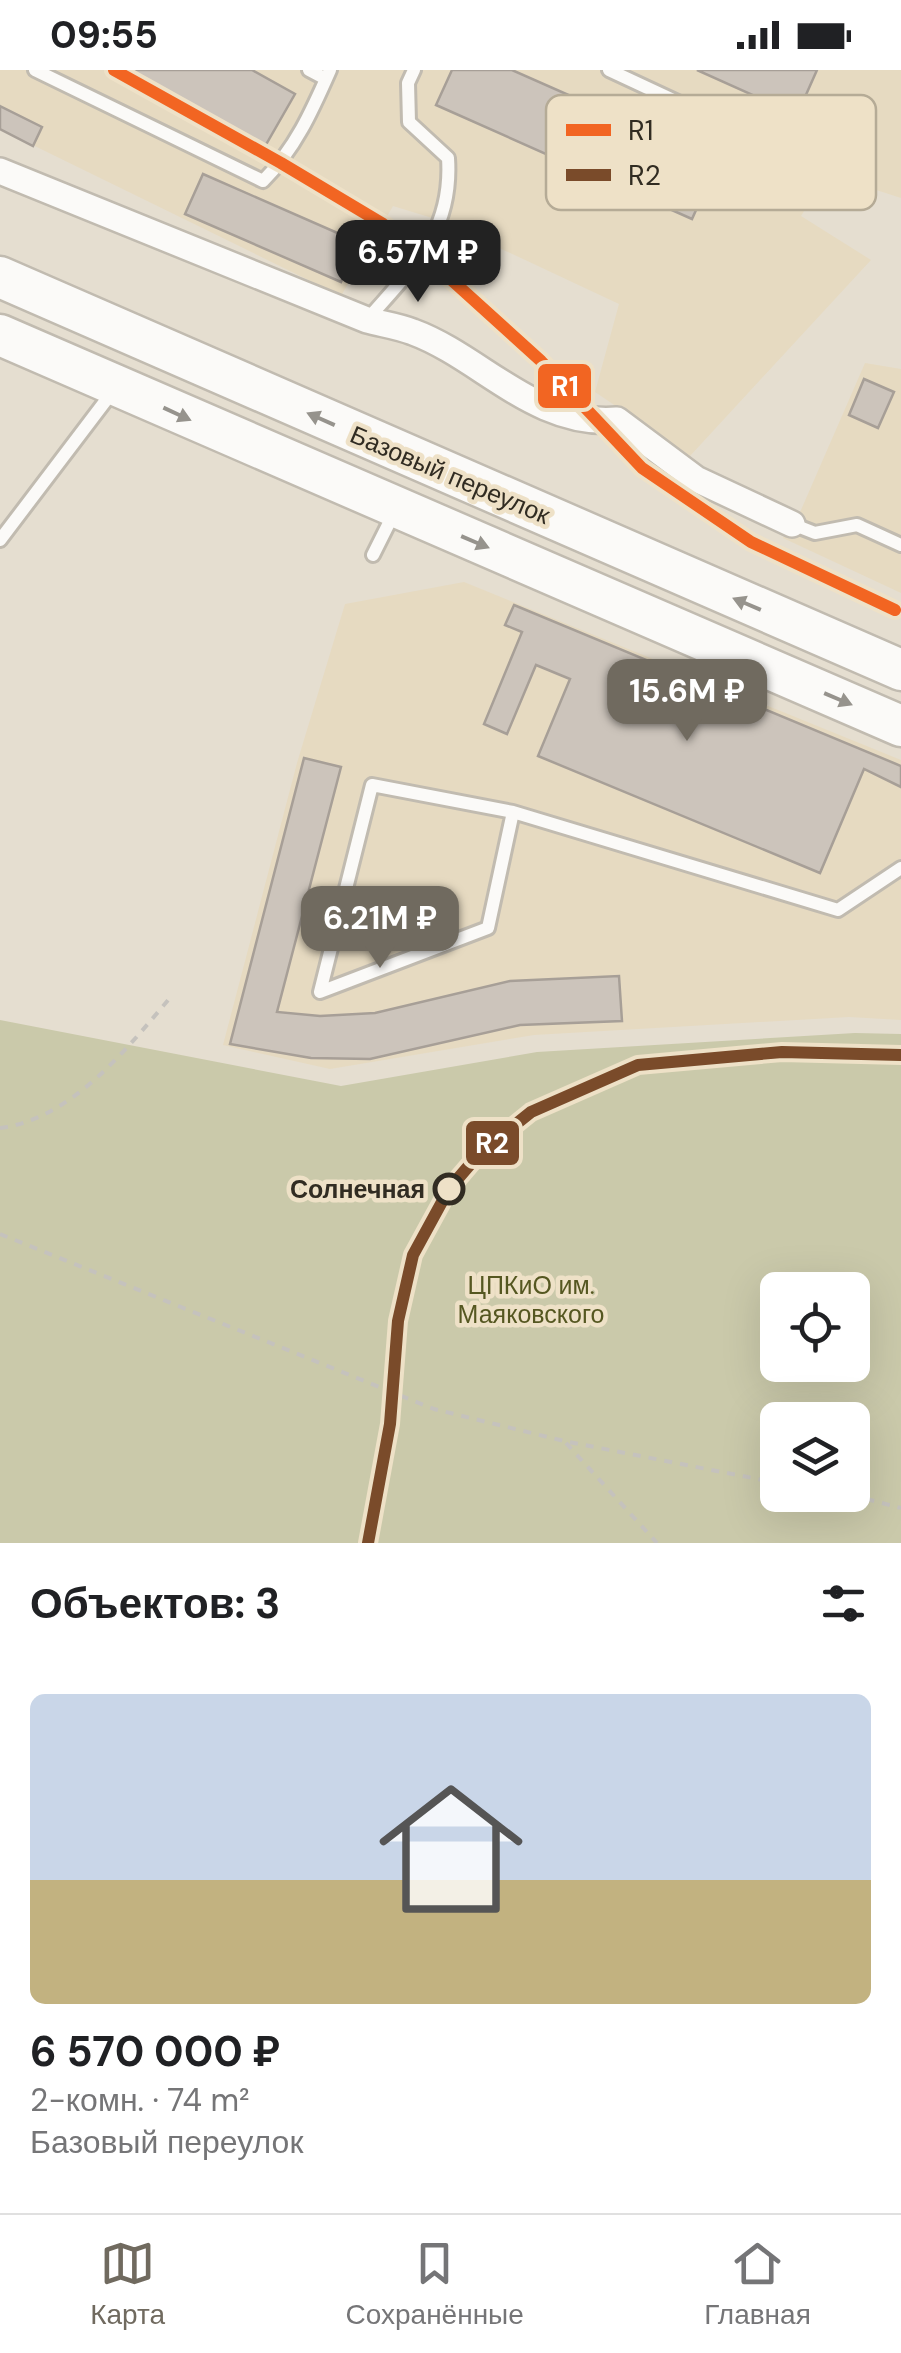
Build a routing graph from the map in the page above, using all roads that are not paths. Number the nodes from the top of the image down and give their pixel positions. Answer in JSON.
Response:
{"nodes":[{"id":1,"x":35,"y":70,"type":"edge"},
{"id":2,"x":309,"y":70,"type":"edge"},
{"id":3,"x":414,"y":70,"type":"edge"},
{"id":4,"x":609,"y":70,"type":"edge"},
{"id":5,"x":328,"y":74,"type":"edge"},
{"id":6,"x":663,"y":95,"type":"edge"},
{"id":7,"x":0,"y":171,"type":"edge"},
{"id":8,"x":0,"y":277,"type":"edge"},
{"id":9,"x":48,"y":298,"type":"junction"},
{"id":10,"x":367,"y":320,"type":"junction"},
{"id":11,"x":12,"y":340,"type":"edge"},
{"id":12,"x":117,"y":386,"type":"junction"},
{"id":13,"x":396,"y":509,"type":"junction"},
{"id":14,"x":792,"y":524,"type":"joint"},
{"id":15,"x":0,"y":540,"type":"edge"},
{"id":16,"x":901,"y":545,"type":"edge"},
{"id":17,"x":373,"y":555,"type":"dead end"},
{"id":18,"x":901,"y":670,"type":"edge"},
{"id":19,"x":901,"y":726,"type":"edge"},
{"id":20,"x":513,"y":812,"type":"junction"},
{"id":21,"x":901,"y":868,"type":"edge"}],
"edges":[{"from":1,"to":5,"type":"lane"},
{"from":2,"to":5,"type":"lane"},
{"from":3,"to":10,"type":"lane"},
{"from":4,"to":6,"type":"lane"},
{"from":7,"to":10,"type":"street"},
{"from":8,"to":9,"type":"main road","name":"Базовый переулок"},
{"from":9,"to":11,"type":"main road"},
{"from":18,"to":9,"type":"main road","name":"Базовый переулок","one_way":true},
{"from":10,"to":14,"type":"street"},
{"from":11,"to":12,"type":"main road","name":"Базовый переулок"},
{"from":12,"to":13,"type":"main road","name":"Базовый переулок","one_way":true},
{"from":12,"to":15,"type":"lane"},
{"from":13,"to":17,"type":"lane"},
{"from":13,"to":19,"type":"main road","name":"Базовый переулок","one_way":true},
{"from":14,"to":16,"type":"lane"},
{"from":20,"to":20,"type":"lane"},
{"from":20,"to":21,"type":"lane"}]}
